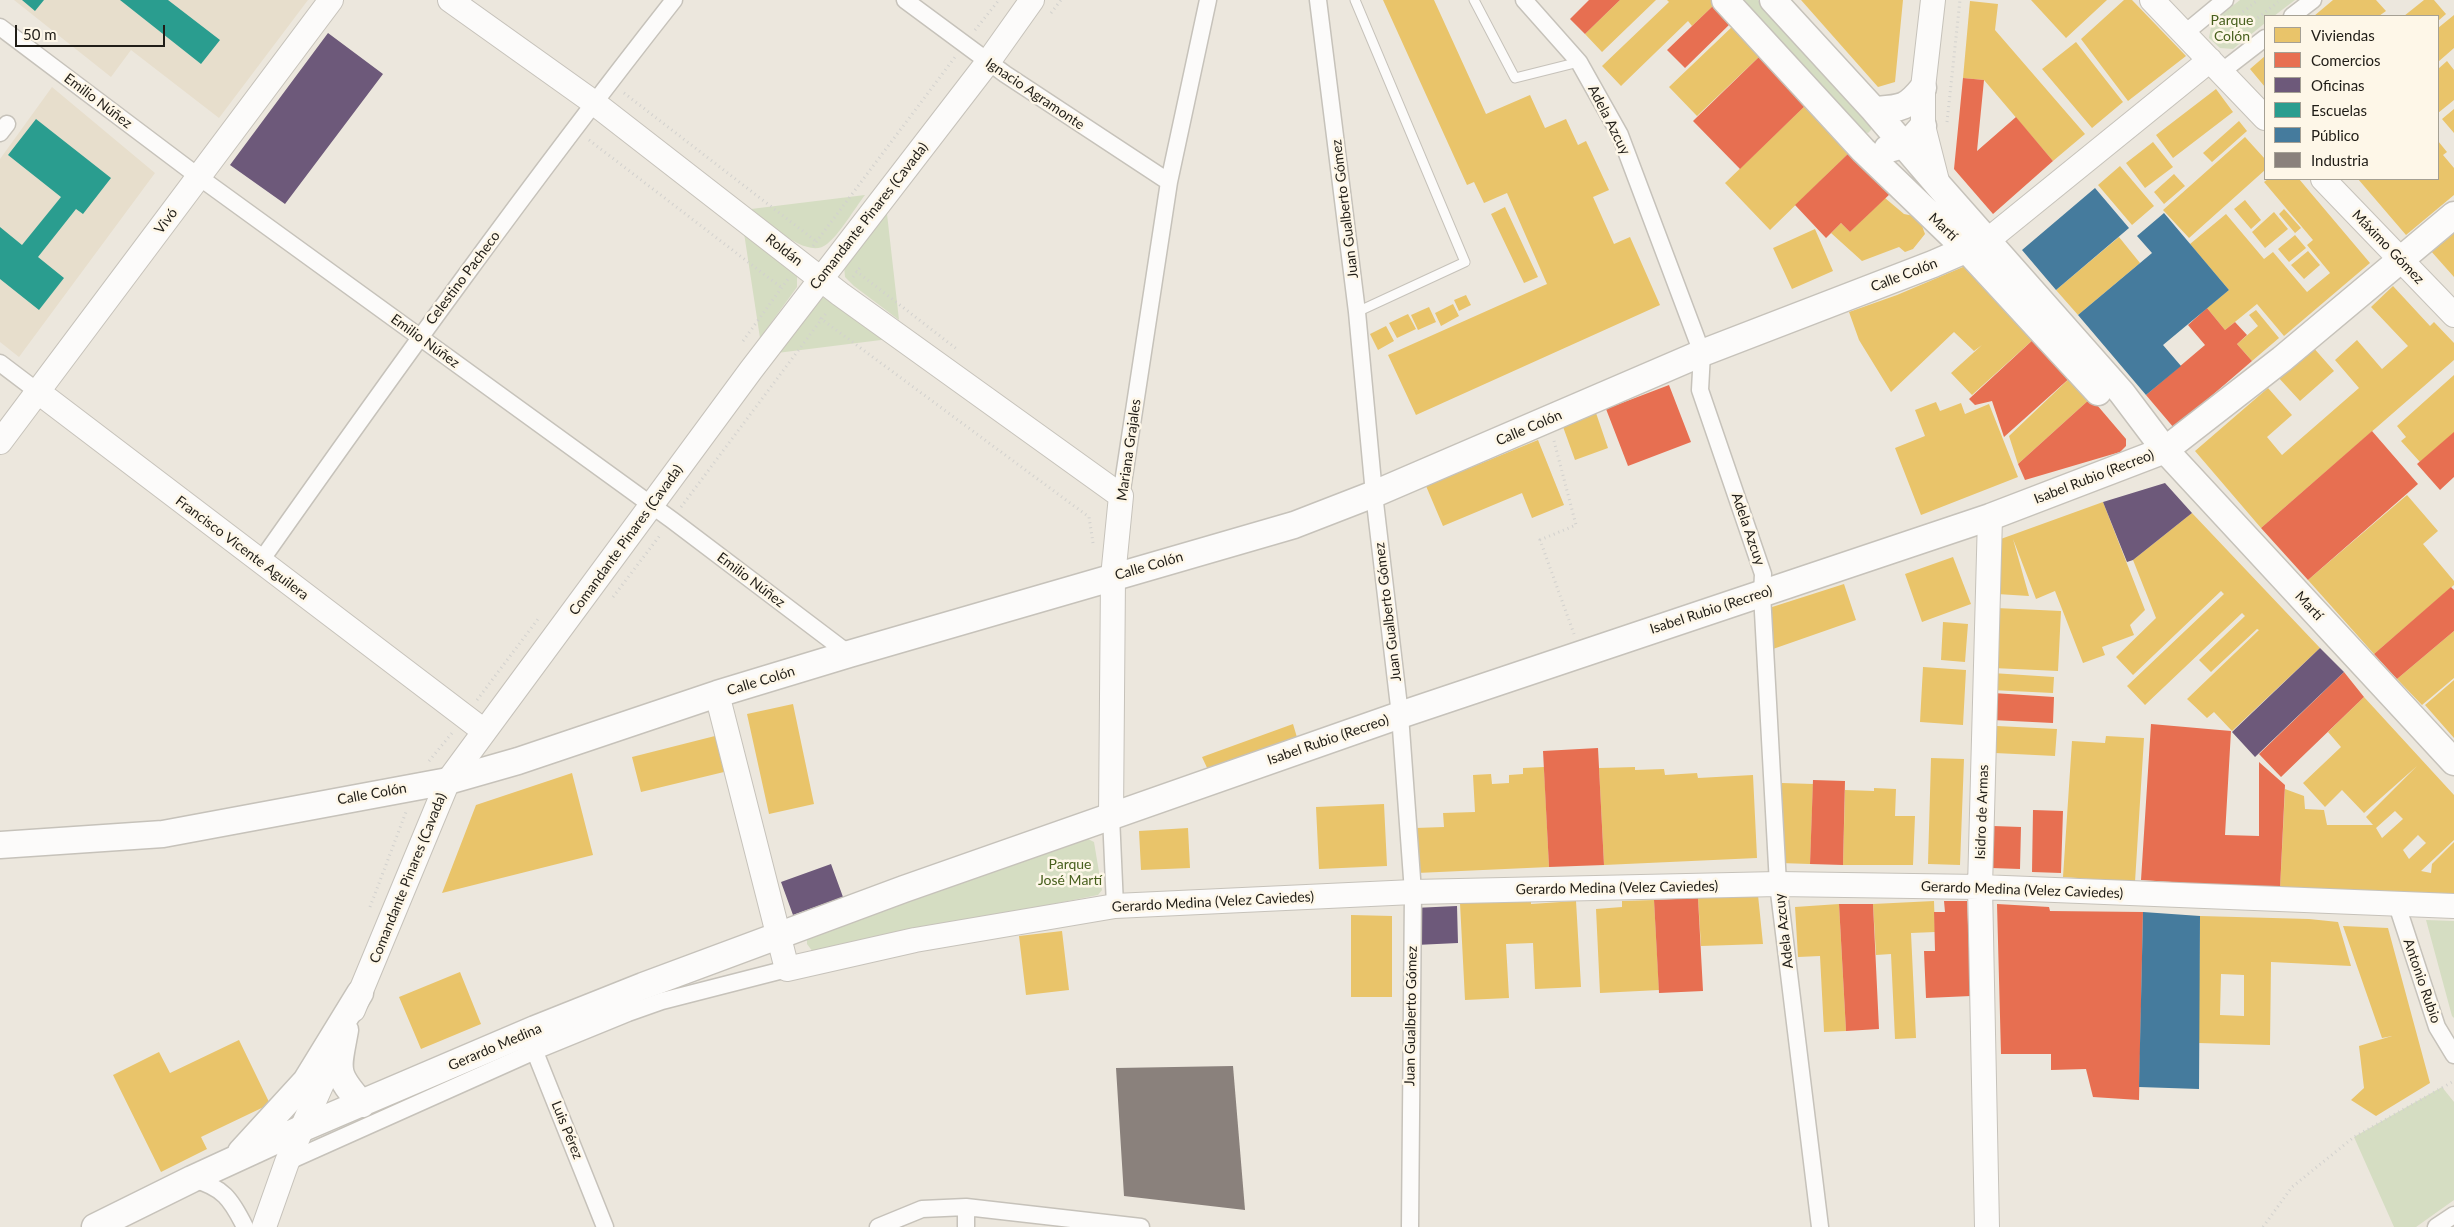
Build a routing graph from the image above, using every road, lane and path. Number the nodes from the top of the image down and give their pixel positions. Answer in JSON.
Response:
{"nodes":[{"id":1,"x":331,"y":0,"type":"edge"},
{"id":2,"x":450,"y":0,"type":"edge"},
{"id":3,"x":674,"y":0,"type":"edge"},
{"id":4,"x":905,"y":0,"type":"edge"},
{"id":5,"x":1061,"y":0,"type":"edge"},
{"id":6,"x":1208,"y":0,"type":"edge"},
{"id":7,"x":1318,"y":0,"type":"edge"},
{"id":8,"x":1355,"y":0,"type":"edge"},
{"id":9,"x":1474,"y":0,"type":"edge"},
{"id":10,"x":1524,"y":0,"type":"edge"},
{"id":11,"x":1725,"y":0,"type":"edge"},
{"id":12,"x":1773,"y":0,"type":"edge"},
{"id":13,"x":1933,"y":0,"type":"edge"},
{"id":14,"x":1960,"y":0,"type":"edge"},
{"id":15,"x":2152,"y":0,"type":"edge"},
{"id":16,"x":2226,"y":0,"type":"edge"},
{"id":17,"x":2313,"y":0,"type":"edge"},
{"id":18,"x":1041,"y":7,"type":"edge"},
{"id":19,"x":2293,"y":15,"type":"edge"},
{"id":20,"x":0,"y":27,"type":"edge"},
{"id":21,"x":2184,"y":34,"type":"junction"},
{"id":22,"x":2264,"y":39,"type":"edge"},
{"id":23,"x":988,"y":62,"type":"junction"},
{"id":24,"x":1579,"y":62,"type":"junction"},
{"id":25,"x":2216,"y":66,"type":"junction"},
{"id":26,"x":610,"y":82,"type":"junction"},
{"id":27,"x":1923,"y":88,"type":"junction"},
{"id":28,"x":593,"y":102,"type":"junction"},
{"id":29,"x":1874,"y":110,"type":"junction"},
{"id":30,"x":2264,"y":117,"type":"edge"},
{"id":31,"x":1935,"y":126,"type":"junction"},
{"id":32,"x":574,"y":128,"type":"junction"},
{"id":33,"x":1904,"y":145,"type":"junction"},
{"id":34,"x":1864,"y":150,"type":"junction"},
{"id":35,"x":199,"y":177,"type":"junction"},
{"id":36,"x":2324,"y":180,"type":"edge"},
{"id":37,"x":1169,"y":182,"type":"junction"},
{"id":38,"x":1938,"y":186,"type":"junction"},
{"id":39,"x":2454,"y":215,"type":"edge"},
{"id":40,"x":1943,"y":227,"type":"junction"},
{"id":41,"x":1978,"y":245,"type":"junction"},
{"id":42,"x":836,"y":257,"type":"junction"},
{"id":43,"x":2401,"y":260,"type":"junction"},
{"id":44,"x":862,"y":264,"type":"dead end"},
{"id":45,"x":1933,"y":264,"type":"junction"},
{"id":46,"x":856,"y":272,"type":"junction"},
{"id":47,"x":820,"y":278,"type":"junction"},
{"id":48,"x":840,"y":294,"type":"junction"},
{"id":49,"x":801,"y":303,"type":"junction"},
{"id":50,"x":1357,"y":312,"type":"junction"},
{"id":51,"x":2454,"y":315,"type":"edge"},
{"id":52,"x":821,"y":319,"type":"junction"},
{"id":53,"x":419,"y":337,"type":"junction"},
{"id":54,"x":964,"y":354,"type":"dead end"},
{"id":55,"x":1702,"y":354,"type":"junction"},
{"id":56,"x":0,"y":363,"type":"edge"},
{"id":57,"x":37,"y":391,"type":"junction"},
{"id":58,"x":1548,"y":420,"type":"junction"},
{"id":59,"x":0,"y":442,"type":"edge"},
{"id":60,"x":2165,"y":450,"type":"junction"},
{"id":61,"x":1374,"y":494,"type":"junction"},
{"id":62,"x":1122,"y":496,"type":"junction"},
{"id":63,"x":652,"y":506,"type":"junction"},
{"id":64,"x":1990,"y":517,"type":"junction"},
{"id":65,"x":672,"y":520,"type":"junction"},
{"id":66,"x":1093,"y":544,"type":"dead end"},
{"id":67,"x":260,"y":562,"type":"junction"},
{"id":68,"x":1113,"y":577,"type":"junction"},
{"id":69,"x":1762,"y":594,"type":"junction"},
{"id":70,"x":609,"y":603,"type":"dead end"},
{"id":71,"x":1582,"y":653,"type":"junction"},
{"id":72,"x":849,"y":654,"type":"junction"},
{"id":73,"x":717,"y":694,"type":"junction"},
{"id":74,"x":1400,"y":715,"type":"junction"},
{"id":75,"x":484,"y":731,"type":"junction"},
{"id":76,"x":2454,"y":762,"type":"edge"},
{"id":77,"x":448,"y":781,"type":"junction"},
{"id":78,"x":1111,"y":816,"type":"junction"},
{"id":79,"x":0,"y":845,"type":"edge"},
{"id":80,"x":1778,"y":884,"type":"junction"},
{"id":81,"x":1980,"y":887,"type":"junction"},
{"id":82,"x":904,"y":889,"type":"joint"},
{"id":83,"x":1412,"y":892,"type":"junction"},
{"id":84,"x":2397,"y":905,"type":"junction"},
{"id":85,"x":1114,"y":906,"type":"junction"},
{"id":86,"x":2454,"y":906,"type":"edge"},
{"id":87,"x":778,"y":938,"type":"junction"},
{"id":88,"x":787,"y":969,"type":"junction"},
{"id":89,"x":360,"y":993,"type":"junction"},
{"id":90,"x":345,"y":1030,"type":"junction"},
{"id":91,"x":531,"y":1042,"type":"junction"},
{"id":92,"x":2454,"y":1055,"type":"edge"},
{"id":93,"x":2454,"y":1080,"type":"edge"},
{"id":94,"x":362,"y":1104,"type":"junction"},
{"id":95,"x":303,"y":1128,"type":"junction"},
{"id":96,"x":234,"y":1160,"type":"junction"},
{"id":97,"x":287,"y":1162,"type":"junction"},
{"id":98,"x":192,"y":1179,"type":"junction"},
{"id":99,"x":966,"y":1207,"type":"junction"},
{"id":100,"x":2454,"y":1215,"type":"edge"},
{"id":101,"x":95,"y":1227,"type":"edge"},
{"id":102,"x":245,"y":1227,"type":"edge"},
{"id":103,"x":264,"y":1227,"type":"edge"},
{"id":104,"x":605,"y":1227,"type":"edge"},
{"id":105,"x":878,"y":1227,"type":"edge"},
{"id":106,"x":966,"y":1227,"type":"edge"},
{"id":107,"x":1141,"y":1227,"type":"edge"},
{"id":108,"x":1410,"y":1227,"type":"edge"},
{"id":109,"x":1820,"y":1227,"type":"edge"},
{"id":110,"x":1987,"y":1227,"type":"edge"},
{"id":111,"x":2263,"y":1227,"type":"edge"},
{"id":112,"x":2436,"y":1227,"type":"edge"}],
"edges":[{"from":1,"to":35,"type":"street","name":"Vivó"},
{"from":2,"to":28,"type":"street","name":"Roldán"},
{"from":3,"to":26,"type":"street","name":"Celestino Pacheco"},
{"from":4,"to":23,"type":"street","name":"Ignacio Agramonte"},
{"from":5,"to":18,"type":"path"},
{"from":6,"to":37,"type":"street","name":"Mariana Grajales"},
{"from":7,"to":50,"type":"street","name":"Juan Gualberto Gómez"},
{"from":8,"to":50,"type":"lane"},
{"from":9,"to":24,"type":"lane"},
{"from":10,"to":24,"type":"street","name":"Adela Azcuy"},
{"from":11,"to":34,"type":"main road","name":"Martí"},
{"from":12,"to":29,"type":"main road","name":"Martí"},
{"from":13,"to":27,"type":"street"},
{"from":14,"to":31,"type":"path"},
{"from":15,"to":21,"type":"street"},
{"from":16,"to":21,"type":"street"},
{"from":17,"to":19,"type":"street"},
{"from":18,"to":23,"type":"street","name":"Comandante Pinares (Cavada)"},
{"from":20,"to":35,"type":"street","name":"Emilio Núñez"},
{"from":21,"to":25,"type":"street"},
{"from":22,"to":25,"type":"street","name":"Calle Colón"},
{"from":23,"to":37,"type":"street","name":"Ignacio Agramonte"},
{"from":23,"to":42,"type":"street","name":"Comandante Pinares (Cavada)"},
{"from":24,"to":55,"type":"street","name":"Adela Azcuy"},
{"from":25,"to":30,"type":"street"},
{"from":25,"to":41,"type":"street","name":"Calle Colón"},
{"from":26,"to":28,"type":"street","name":"Celestino Pacheco"},
{"from":26,"to":42,"type":"path"},
{"from":27,"to":29,"type":"main road"},
{"from":27,"to":31,"type":"street"},
{"from":28,"to":32,"type":"street","name":"Celestino Pacheco"},
{"from":28,"to":47,"type":"street","name":"Roldán"},
{"from":29,"to":33,"type":"main road","name":"Martí"},
{"from":31,"to":33,"type":"main road"},
{"from":31,"to":38,"type":"street"},
{"from":32,"to":49,"type":"path"},
{"from":32,"to":53,"type":"street","name":"Celestino Pacheco"},
{"from":33,"to":34,"type":"main road"},
{"from":33,"to":38,"type":"main road","name":"Martí"},
{"from":34,"to":40,"type":"main road","name":"Martí"},
{"from":35,"to":53,"type":"street","name":"Emilio Núñez"},
{"from":35,"to":57,"type":"street","name":"Vivó"},
{"from":36,"to":43,"type":"street","name":"Máximo Gómez"},
{"from":37,"to":62,"type":"street","name":"Mariana Grajales"},
{"from":38,"to":40,"type":"main road"},
{"from":38,"to":41,"type":"main road","name":"Martí"},
{"from":39,"to":43,"type":"main road","name":"Isabel Rubio (Recreo)"},
{"from":40,"to":41,"type":"main road","name":"Martí"},
{"from":40,"to":45,"type":"main road"},
{"from":41,"to":45,"type":"main road","name":"Calle Colón"},
{"from":41,"to":60,"type":"main road","name":"Martí"},
{"from":42,"to":46,"type":"path"},
{"from":42,"to":47,"type":"street","name":"Comandante Pinares (Cavada)"},
{"from":43,"to":51,"type":"street","name":"Máximo Gómez"},
{"from":43,"to":60,"type":"main road","name":"Isabel Rubio (Recreo)"},
{"from":44,"to":46,"type":"path"},
{"from":45,"to":55,"type":"main road","name":"Calle Colón"},
{"from":46,"to":48,"type":"path"},
{"from":46,"to":54,"type":"path"},
{"from":47,"to":48,"type":"street","name":"Roldán"},
{"from":47,"to":49,"type":"street","name":"Comandante Pinares (Cavada)"},
{"from":48,"to":52,"type":"path"},
{"from":48,"to":62,"type":"street","name":"Roldán"},
{"from":49,"to":52,"type":"path"},
{"from":49,"to":63,"type":"street","name":"Comandante Pinares (Cavada)"},
{"from":50,"to":61,"type":"street","name":"Juan Gualberto Gómez"},
{"from":52,"to":65,"type":"path"},
{"from":52,"to":66,"type":"path"},
{"from":53,"to":63,"type":"street","name":"Emilio Núñez"},
{"from":53,"to":67,"type":"street","name":"Celestino Pacheco"},
{"from":55,"to":58,"type":"main road","name":"Calle Colón"},
{"from":55,"to":69,"type":"street","name":"Adela Azcuy"},
{"from":56,"to":57,"type":"street","name":"Francisco Vicente Aguilera"},
{"from":57,"to":59,"type":"street","name":"Vivó"},
{"from":57,"to":67,"type":"street","name":"Francisco Vicente Aguilera"},
{"from":58,"to":61,"type":"main road","name":"Calle Colón"},
{"from":58,"to":71,"type":"path"},
{"from":60,"to":64,"type":"main road","name":"Isabel Rubio (Recreo)"},
{"from":60,"to":76,"type":"main road","name":"Martí"},
{"from":61,"to":68,"type":"main road","name":"Calle Colón"},
{"from":61,"to":74,"type":"street","name":"Juan Gualberto Gómez"},
{"from":62,"to":68,"type":"street","name":"Mariana Grajales"},
{"from":63,"to":65,"type":"street","name":"Emilio Núñez"},
{"from":63,"to":75,"type":"street","name":"Comandante Pinares (Cavada)"},
{"from":64,"to":69,"type":"main road","name":"Isabel Rubio (Recreo)"},
{"from":64,"to":81,"type":"street","name":"Isidro de Armas"},
{"from":65,"to":70,"type":"path"},
{"from":65,"to":72,"type":"street","name":"Emilio Núñez"},
{"from":67,"to":75,"type":"street","name":"Francisco Vicente Aguilera"},
{"from":68,"to":72,"type":"main road","name":"Calle Colón"},
{"from":68,"to":78,"type":"street","name":"Mariana Grajales"},
{"from":69,"to":71,"type":"main road","name":"Isabel Rubio (Recreo)"},
{"from":69,"to":80,"type":"street","name":"Adela Azcuy"},
{"from":71,"to":74,"type":"main road","name":"Isabel Rubio (Recreo)"},
{"from":72,"to":73,"type":"main road","name":"Calle Colón"},
{"from":73,"to":77,"type":"main road","name":"Calle Colón"},
{"from":73,"to":87,"type":"street"},
{"from":74,"to":78,"type":"main road","name":"Isabel Rubio (Recreo)"},
{"from":74,"to":83,"type":"street","name":"Juan Gualberto Gómez"},
{"from":75,"to":77,"type":"street","name":"Comandante Pinares (Cavada)"},
{"from":77,"to":79,"type":"main road","name":"Calle Colón"},
{"from":77,"to":89,"type":"street","name":"Comandante Pinares (Cavada)"},
{"from":78,"to":82,"type":"main road","name":"Isabel Rubio (Recreo)"},
{"from":78,"to":85,"type":"street","name":"Mariana Grajales"},
{"from":80,"to":81,"type":"street","name":"Gerardo Medina (Velez Caviedes)"},
{"from":80,"to":83,"type":"street","name":"Gerardo Medina (Velez Caviedes)"},
{"from":80,"to":109,"type":"street","name":"Adela Azcuy"},
{"from":81,"to":84,"type":"street","name":"Gerardo Medina (Velez Caviedes)"},
{"from":81,"to":110,"type":"street","name":"Isidro de Armas"},
{"from":82,"to":87,"type":"main road","name":"Gerardo Medina"},
{"from":83,"to":85,"type":"street","name":"Gerardo Medina (Velez Caviedes)"},
{"from":83,"to":108,"type":"street","name":"Juan Gualberto Gómez"},
{"from":84,"to":86,"type":"street","name":"Gerardo Medina (Velez Caviedes)"},
{"from":84,"to":92,"type":"street","name":"Antonio Rubio"},
{"from":85,"to":88,"type":"street","name":"Gerardo Medina (Velez Caviedes)"},
{"from":87,"to":88,"type":"street"},
{"from":87,"to":91,"type":"main road","name":"Gerardo Medina"},
{"from":88,"to":91,"type":"street","name":"Gerardo Medina"},
{"from":89,"to":90,"type":"street","name":"Comandante Pinares (Cavada)"},
{"from":89,"to":96,"type":"main road"},
{"from":90,"to":94,"type":"main road"},
{"from":90,"to":95,"type":"street","name":"Comandante Pinares (Cavada)"},
{"from":91,"to":94,"type":"main road","name":"Gerardo Medina"},
{"from":91,"to":97,"type":"street","name":"Gerardo Medina"},
{"from":91,"to":104,"type":"street","name":"Luis Pérez"},
{"from":93,"to":111,"type":"path"},
{"from":94,"to":95,"type":"main road","name":"Gerardo Medina"},
{"from":95,"to":96,"type":"main road","name":"Gerardo Medina"},
{"from":95,"to":97,"type":"street","name":"Comandante Pinares (Cavada)"},
{"from":96,"to":98,"type":"main road","name":"Gerardo Medina"},
{"from":97,"to":103,"type":"street","name":"Comandante Pinares (Cavada)"},
{"from":98,"to":101,"type":"main road","name":"Gerardo Medina"},
{"from":98,"to":102,"type":"street"},
{"from":99,"to":105,"type":"street"},
{"from":99,"to":106,"type":"street"},
{"from":99,"to":107,"type":"street"},
{"from":100,"to":112,"type":"street"}]}
